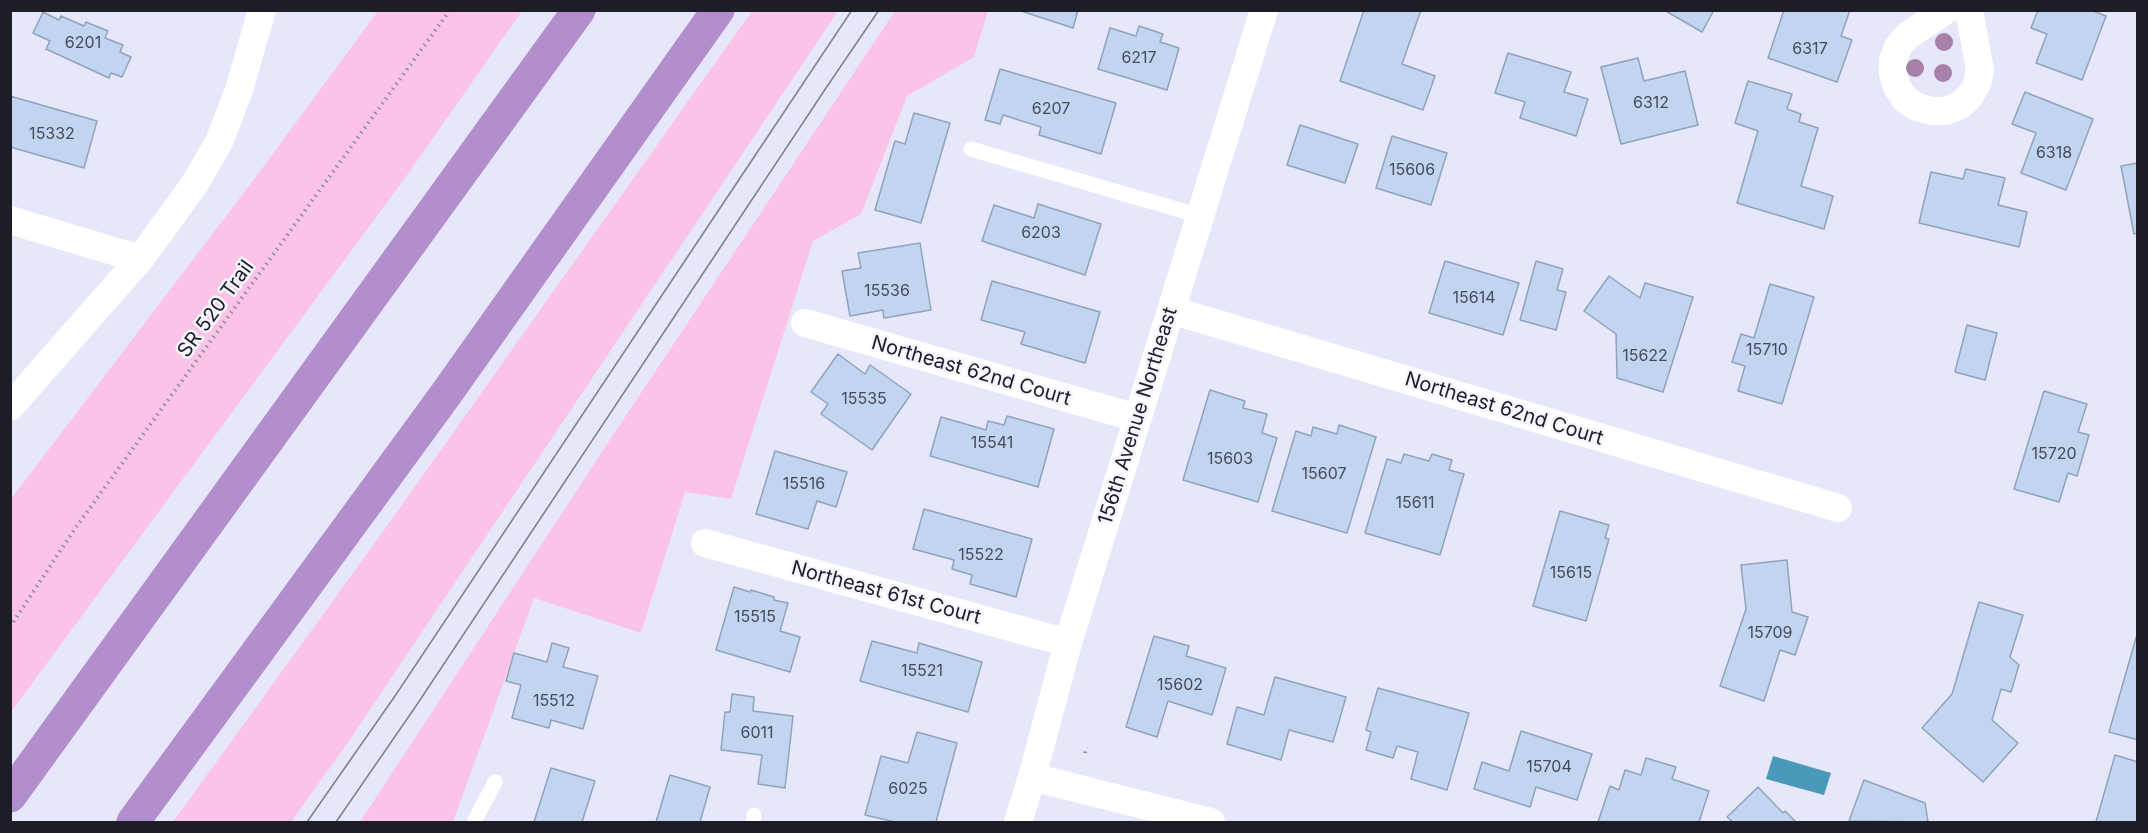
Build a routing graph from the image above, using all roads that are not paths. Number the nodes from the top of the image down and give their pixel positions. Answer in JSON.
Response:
{"nodes":[{"id":1,"x":262,"y":10,"type":"edge"},
{"id":2,"x":579,"y":10,"type":"edge"},
{"id":3,"x":718,"y":10,"type":"edge"},
{"id":4,"x":1264,"y":10,"type":"edge"},
{"id":5,"x":1946,"y":10,"type":"edge"},
{"id":6,"x":1969,"y":10,"type":"edge"},
{"id":7,"x":971,"y":149,"type":"dead end"},
{"id":8,"x":1200,"y":216,"type":"junction"},
{"id":9,"x":10,"y":220,"type":"edge"},
{"id":10,"x":140,"y":259,"type":"junction"},
{"id":11,"x":1171,"y":310,"type":"junction"},
{"id":12,"x":805,"y":323,"type":"dead end"},
{"id":13,"x":10,"y":407,"type":"edge"},
{"id":14,"x":1137,"y":418,"type":"junction"},
{"id":15,"x":1838,"y":508,"type":"dead end"},
{"id":16,"x":705,"y":543,"type":"dead end"},
{"id":17,"x":1068,"y":643,"type":"junction"},
{"id":18,"x":1032,"y":777,"type":"junction"},
{"id":19,"x":495,"y":782,"type":"dead end"},
{"id":20,"x":10,"y":796,"type":"edge"},
{"id":21,"x":134,"y":822,"type":"edge"},
{"id":22,"x":474,"y":822,"type":"edge"},
{"id":23,"x":1018,"y":822,"type":"edge"},
{"id":24,"x":1211,"y":822,"type":"edge"}],
"edges":[{"from":1,"to":10,"type":"street"},
{"from":2,"to":20,"type":"highway"},
{"from":3,"to":21,"type":"highway"},
{"from":4,"to":8,"type":"street","name":"156th Avenue Northeast"},
{"from":5,"to":6,"type":"street"},
{"from":7,"to":8,"type":"lane"},
{"from":8,"to":11,"type":"street","name":"156th Avenue Northeast"},
{"from":9,"to":10,"type":"street"},
{"from":10,"to":13,"type":"street"},
{"from":11,"to":14,"type":"street","name":"156th Avenue Northeast"},
{"from":11,"to":15,"type":"street","name":"Northeast 62nd Court"},
{"from":12,"to":14,"type":"street","name":"Northeast 62nd Court"},
{"from":14,"to":17,"type":"street","name":"156th Avenue Northeast"},
{"from":16,"to":17,"type":"street","name":"Northeast 61st Court"},
{"from":17,"to":18,"type":"street","name":"156th Avenue Northeast"},
{"from":18,"to":23,"type":"street","name":"156th Avenue Northeast"},
{"from":18,"to":24,"type":"street"},
{"from":19,"to":22,"type":"lane"}]}
